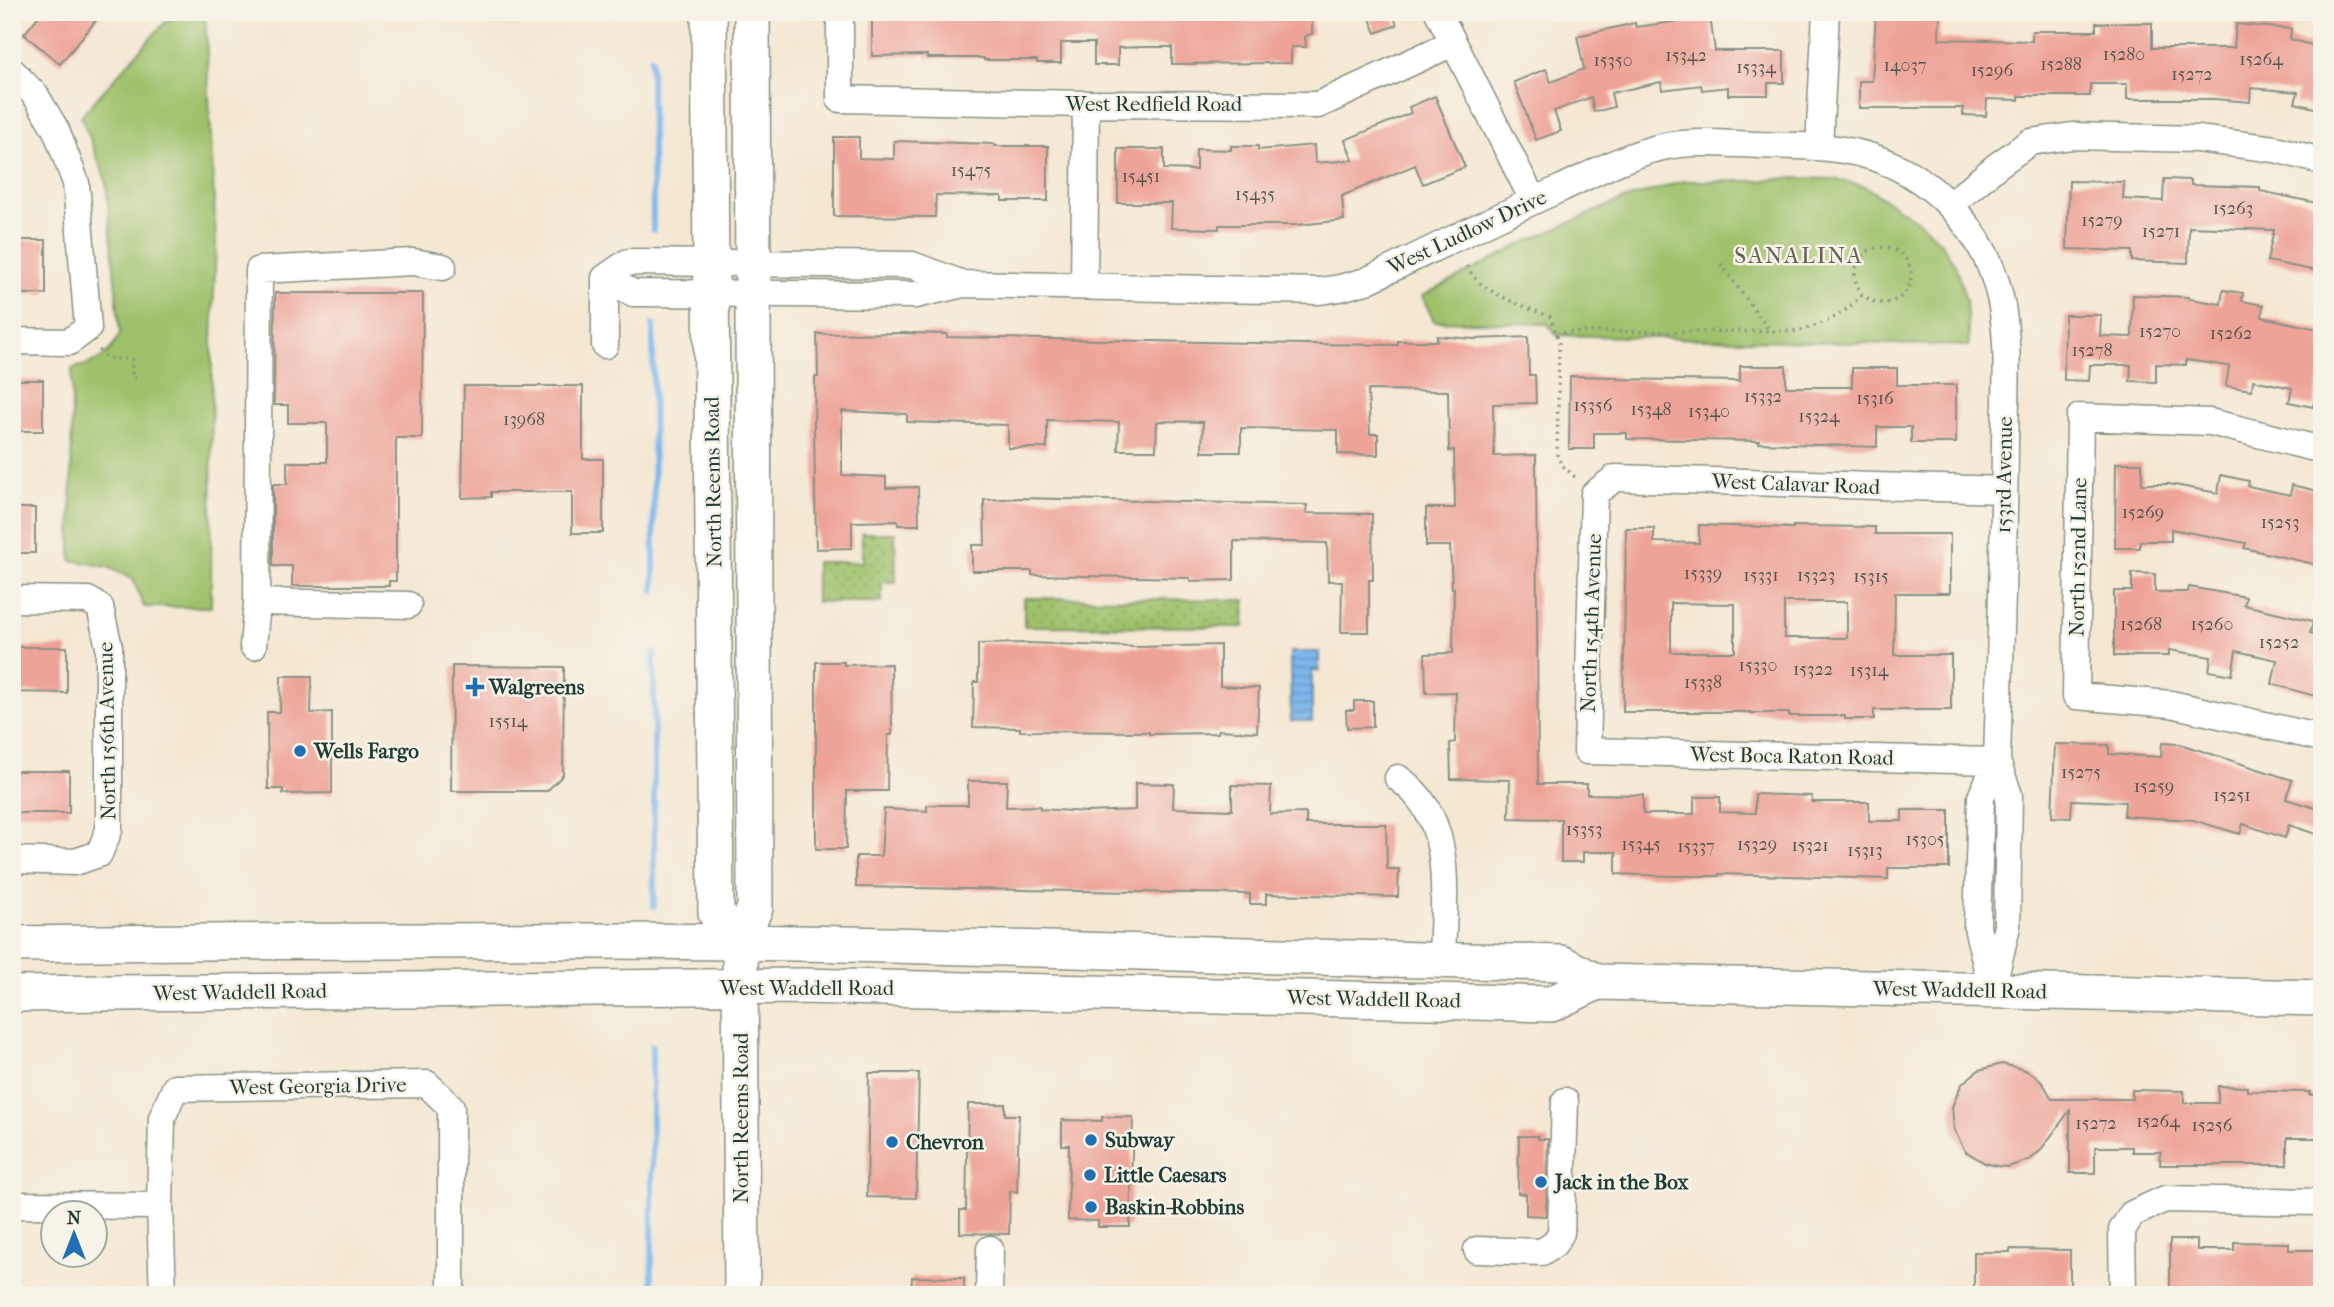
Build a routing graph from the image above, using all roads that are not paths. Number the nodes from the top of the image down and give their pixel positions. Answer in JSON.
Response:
{"nodes":[{"id":1,"x":709,"y":12,"type":"edge"},
{"id":2,"x":752,"y":12,"type":"edge"},
{"id":3,"x":840,"y":12,"type":"edge"},
{"id":4,"x":1438,"y":12,"type":"edge"},
{"id":5,"x":1826,"y":12,"type":"edge"},
{"id":6,"x":1453,"y":43,"type":"junction"},
{"id":7,"x":12,"y":71,"type":"edge"},
{"id":8,"x":1086,"y":104,"type":"junction"},
{"id":9,"x":1819,"y":147,"type":"junction"},
{"id":10,"x":2322,"y":162,"type":"edge"},
{"id":11,"x":1534,"y":200,"type":"junction"},
{"id":12,"x":1951,"y":204,"type":"junction"},
{"id":13,"x":443,"y":267,"type":"dead end"},
{"id":14,"x":710,"y":277,"type":"junction"},
{"id":15,"x":751,"y":278,"type":"junction"},
{"id":16,"x":1084,"y":285,"type":"junction"},
{"id":17,"x":12,"y":341,"type":"edge"},
{"id":18,"x":605,"y":345,"type":"dead end"},
{"id":19,"x":2322,"y":450,"type":"edge"},
{"id":20,"x":2004,"y":490,"type":"junction"},
{"id":21,"x":1594,"y":494,"type":"joint"},
{"id":22,"x":12,"y":599,"type":"edge"},
{"id":23,"x":257,"y":602,"type":"junction"},
{"id":24,"x":408,"y":606,"type":"dead end"},
{"id":25,"x":253,"y":646,"type":"dead end"},
{"id":26,"x":2322,"y":738,"type":"edge"},
{"id":27,"x":1587,"y":751,"type":"joint"},
{"id":28,"x":1997,"y":761,"type":"junction"},
{"id":29,"x":1398,"y":778,"type":"dead end"},
{"id":30,"x":12,"y":860,"type":"edge"},
{"id":31,"x":256,"y":941,"type":"junction"},
{"id":32,"x":740,"y":942,"type":"junction"},
{"id":33,"x":12,"y":944,"type":"edge"},
{"id":34,"x":1441,"y":961,"type":"junction"},
{"id":35,"x":1597,"y":982,"type":"junction"},
{"id":36,"x":741,"y":987,"type":"junction"},
{"id":37,"x":1992,"y":990,"type":"junction"},
{"id":38,"x":103,"y":993,"type":"junction"},
{"id":39,"x":12,"y":995,"type":"edge"},
{"id":40,"x":1162,"y":995,"type":"junction"},
{"id":41,"x":2322,"y":998,"type":"edge"},
{"id":42,"x":1565,"y":1101,"type":"dead end"},
{"id":43,"x":2322,"y":1202,"type":"edge"},
{"id":44,"x":12,"y":1205,"type":"edge"},
{"id":45,"x":160,"y":1206,"type":"junction"},
{"id":46,"x":990,"y":1250,"type":"dead end"},
{"id":47,"x":1477,"y":1250,"type":"dead end"},
{"id":48,"x":163,"y":1295,"type":"edge"},
{"id":49,"x":451,"y":1295,"type":"edge"},
{"id":50,"x":742,"y":1295,"type":"edge"},
{"id":51,"x":989,"y":1295,"type":"edge"},
{"id":52,"x":2123,"y":1295,"type":"edge"}],
"edges":[{"from":1,"to":14,"type":"main road","name":"North Reems Road"},
{"from":2,"to":15,"type":"main road","name":"North Reems Road"},
{"from":3,"to":8,"type":"street","name":"West Redfield Road"},
{"from":4,"to":6,"type":"street"},
{"from":5,"to":9,"type":"street"},
{"from":6,"to":8,"type":"street","name":"West Redfield Road"},
{"from":6,"to":11,"type":"street"},
{"from":7,"to":17,"type":"street"},
{"from":8,"to":16,"type":"street"},
{"from":9,"to":11,"type":"street","name":"West Ludlow Drive"},
{"from":9,"to":12,"type":"street","name":"West Ludlow Drive"},
{"from":10,"to":12,"type":"street"},
{"from":11,"to":16,"type":"street","name":"West Ludlow Drive"},
{"from":12,"to":20,"type":"street","name":"153rd Avenue"},
{"from":13,"to":23,"type":"street"},
{"from":14,"to":15,"type":"street","name":"West Ludlow Drive"},
{"from":14,"to":18,"type":"street","name":"West Ludlow Drive"},
{"from":14,"to":32,"type":"main road","name":"North Reems Road"},
{"from":15,"to":16,"type":"street","name":"West Ludlow Drive"},
{"from":15,"to":32,"type":"main road","name":"North Reems Road"},
{"from":19,"to":26,"type":"street","name":"North 152nd Lane"},
{"from":20,"to":21,"type":"street","name":"West Calavar Road"},
{"from":20,"to":28,"type":"street","name":"153rd Avenue"},
{"from":21,"to":27,"type":"street","name":"North 154th Avenue"},
{"from":22,"to":30,"type":"street","name":"North 156th Avenue"},
{"from":23,"to":24,"type":"street"},
{"from":23,"to":25,"type":"street"},
{"from":27,"to":28,"type":"street","name":"West Boca Raton Road"},
{"from":28,"to":37,"type":"street","name":"153rd Avenue"},
{"from":29,"to":34,"type":"street"},
{"from":31,"to":32,"type":"main road","name":"West Waddell Road"},
{"from":31,"to":33,"type":"main road","name":"West Waddell Road"},
{"from":31,"to":38,"type":"main road"},
{"from":32,"to":34,"type":"main road","name":"West Waddell Road"},
{"from":32,"to":36,"type":"main road","name":"North Reems Road"},
{"from":34,"to":35,"type":"main road","name":"West Waddell Road"},
{"from":34,"to":40,"type":"main road"},
{"from":35,"to":37,"type":"main road","name":"West Waddell Road"},
{"from":35,"to":40,"type":"main road","name":"West Waddell Road"},
{"from":36,"to":38,"type":"main road","name":"West Waddell Road"},
{"from":36,"to":40,"type":"main road","name":"West Waddell Road"},
{"from":36,"to":50,"type":"main road","name":"North Reems Road"},
{"from":37,"to":41,"type":"main road","name":"West Waddell Road"},
{"from":38,"to":39,"type":"main road","name":"West Waddell Road"},
{"from":42,"to":47,"type":"street"},
{"from":43,"to":52,"type":"street"},
{"from":44,"to":45,"type":"street"},
{"from":45,"to":48,"type":"street"},
{"from":45,"to":49,"type":"street","name":"West Georgia Drive"},
{"from":46,"to":51,"type":"street"}]}
